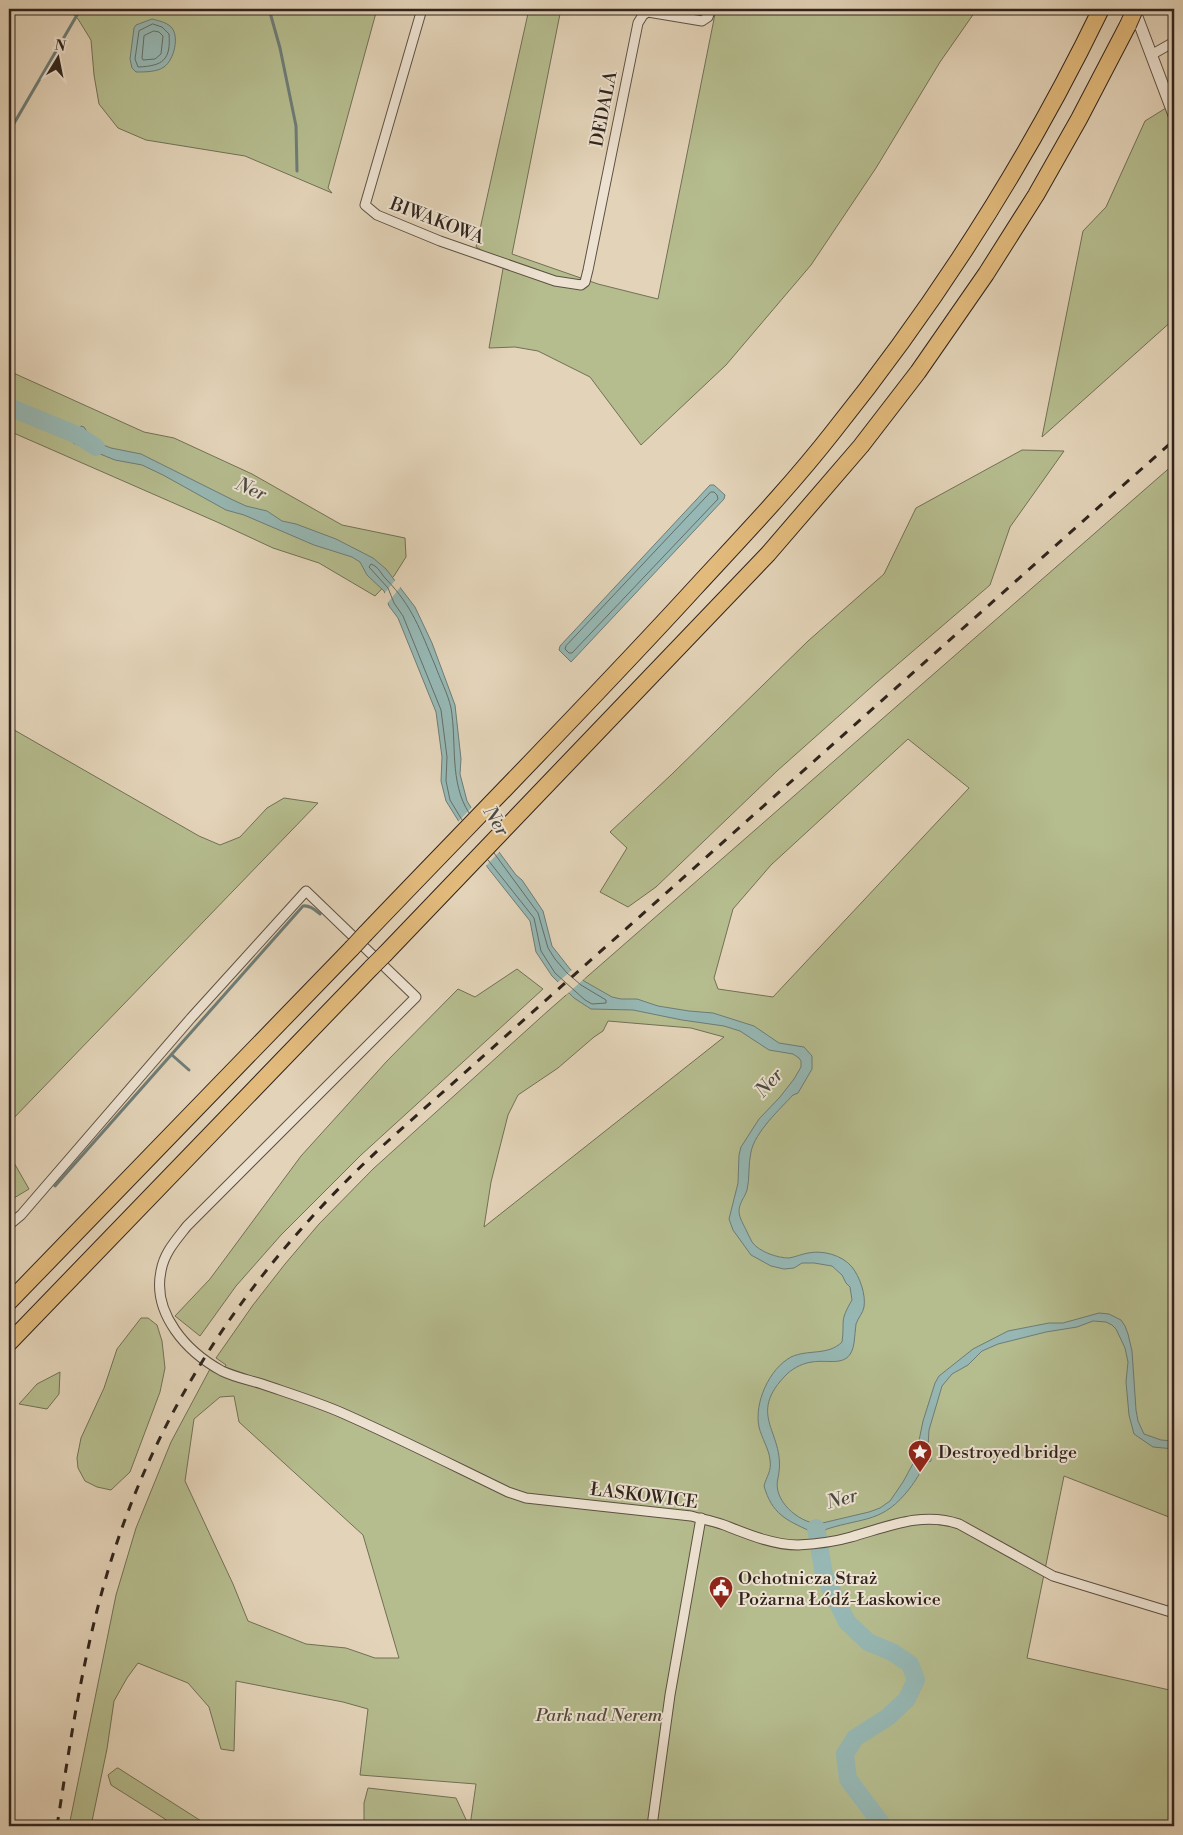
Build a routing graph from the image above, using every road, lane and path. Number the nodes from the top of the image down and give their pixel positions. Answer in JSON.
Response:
{"nodes":[{"id":1,"x":422,"y":9,"type":"edge"},
{"id":2,"x":711,"y":9,"type":"edge"},
{"id":3,"x":1101,"y":9,"type":"edge"},
{"id":4,"x":1134,"y":9,"type":"edge"},
{"id":5,"x":1174,"y":42,"type":"edge"},
{"id":6,"x":1152,"y":55,"type":"junction"},
{"id":7,"x":1174,"y":115,"type":"edge"},
{"id":8,"x":582,"y":285,"type":"joint"},
{"id":9,"x":9,"y":1225,"type":"edge"},
{"id":10,"x":9,"y":1302,"type":"edge"},
{"id":11,"x":9,"y":1343,"type":"edge"},
{"id":12,"x":701,"y":1518,"type":"junction"},
{"id":13,"x":1174,"y":1613,"type":"edge"},
{"id":14,"x":652,"y":1826,"type":"edge"}],
"edges":[{"from":1,"to":8,"type":"street","name":"BIWAKOWA"},
{"from":2,"to":8,"type":"street","name":"DEDALA"},
{"from":3,"to":10,"type":"highway","bridge":true},
{"from":4,"to":6,"type":"street"},
{"from":4,"to":11,"type":"highway","bridge":true},
{"from":5,"to":6,"type":"street"},
{"from":6,"to":7,"type":"street"},
{"from":9,"to":12,"type":"street","name":"ŁASKOWICE"},
{"from":12,"to":13,"type":"street","name":"ŁASKOWICE"},
{"from":12,"to":14,"type":"street"}]}
